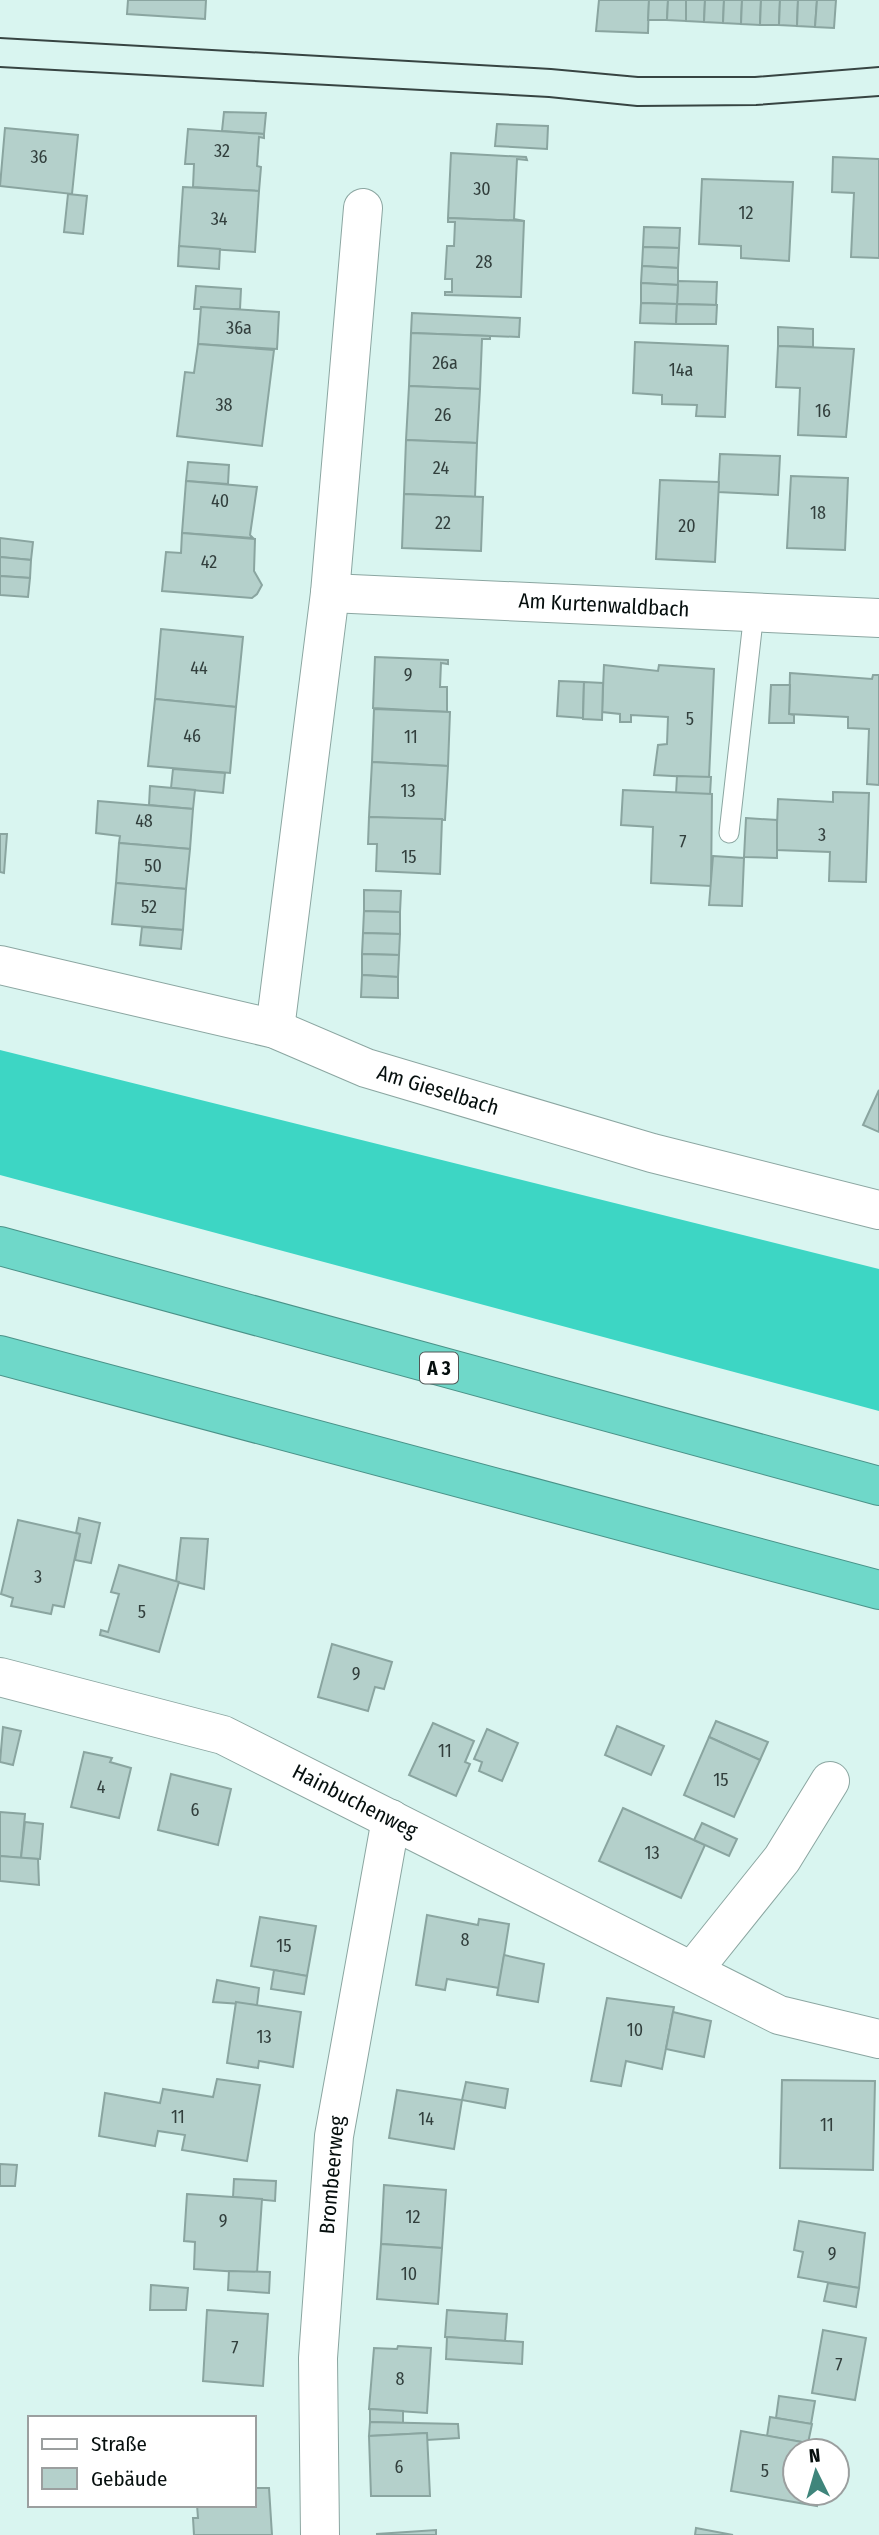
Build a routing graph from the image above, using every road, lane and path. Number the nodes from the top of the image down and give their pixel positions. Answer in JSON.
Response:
{"nodes":[{"id":1,"x":363,"y":208,"type":"dead end"},
{"id":2,"x":330,"y":593,"type":"junction"},
{"id":3,"x":754,"y":612,"type":"junction"},
{"id":4,"x":879,"y":618,"type":"edge"},
{"id":5,"x":729,"y":833,"type":"dead end"},
{"id":6,"x":0,"y":965,"type":"edge"},
{"id":7,"x":275,"y":1029,"type":"junction"},
{"id":8,"x":879,"y":1210,"type":"edge"},
{"id":9,"x":0,"y":1246,"type":"edge"},
{"id":10,"x":0,"y":1354,"type":"edge"},
{"id":11,"x":879,"y":1486,"type":"edge"},
{"id":12,"x":879,"y":1590,"type":"edge"},
{"id":13,"x":0,"y":1677,"type":"edge"},
{"id":14,"x":830,"y":1781,"type":"dead end"},
{"id":15,"x":391,"y":1819,"type":"junction"},
{"id":16,"x":693,"y":1970,"type":"junction"},
{"id":17,"x":879,"y":2039,"type":"edge"},
{"id":18,"x":320,"y":2535,"type":"edge"}],
"edges":[{"from":1,"to":2,"type":"street"},
{"from":2,"to":3,"type":"street","name":"Am Kurtenwaldbach"},
{"from":2,"to":7,"type":"street"},
{"from":3,"to":4,"type":"street","name":"Am Kurtenwaldbach"},
{"from":3,"to":5,"type":"lane"},
{"from":6,"to":7,"type":"street","name":"Am Gieselbach"},
{"from":7,"to":8,"type":"street","name":"Am Gieselbach"},
{"from":9,"to":11,"type":"highway","number":"A 3"},
{"from":10,"to":12,"type":"highway"},
{"from":13,"to":15,"type":"street","name":"Hainbuchenweg"},
{"from":14,"to":16,"type":"street"},
{"from":15,"to":16,"type":"street","name":"Hainbuchenweg"},
{"from":15,"to":18,"type":"street","name":"Brombeerweg"},
{"from":16,"to":17,"type":"street","name":"Hainbuchenweg"}]}
